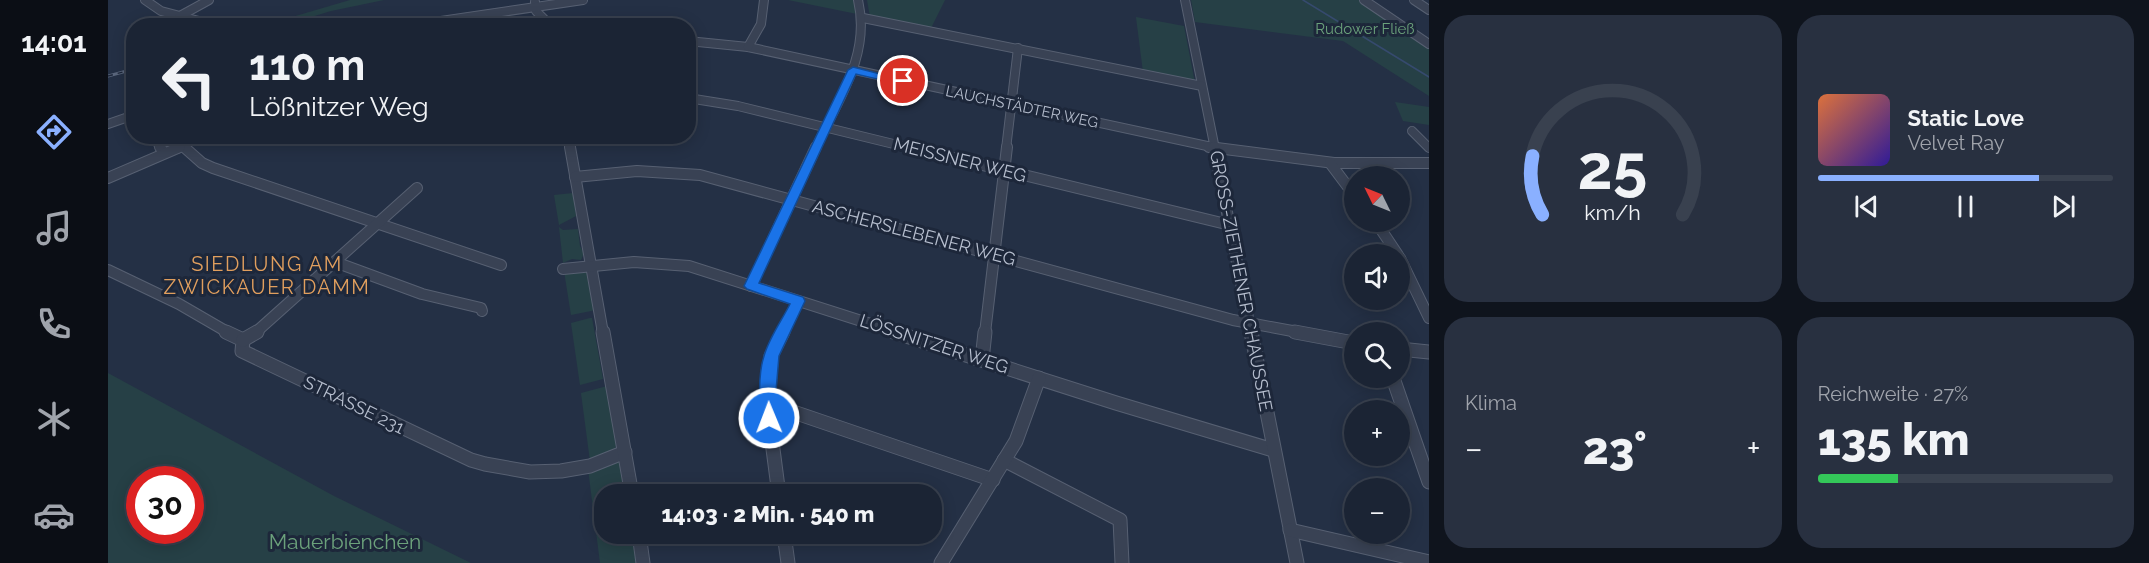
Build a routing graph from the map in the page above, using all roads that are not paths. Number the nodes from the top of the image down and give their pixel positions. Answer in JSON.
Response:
{"nodes":[{"id":1,"x":145,"y":0,"type":"edge"},
{"id":2,"x":209,"y":0,"type":"edge"},
{"id":3,"x":583,"y":0,"type":"edge"},
{"id":4,"x":764,"y":0,"type":"edge"},
{"id":5,"x":858,"y":0,"type":"edge"},
{"id":6,"x":1185,"y":0,"type":"edge"},
{"id":7,"x":1364,"y":0,"type":"edge"},
{"id":8,"x":1427,"y":0,"type":"edge"},
{"id":9,"x":1415,"y":1,"type":"edge"},
{"id":10,"x":546,"y":3,"type":"edge"},
{"id":11,"x":535,"y":4,"type":"edge"},
{"id":12,"x":1429,"y":10,"type":"edge"},
{"id":13,"x":180,"y":16,"type":"junction"},
{"id":14,"x":188,"y":18,"type":"edge"},
{"id":15,"x":464,"y":18,"type":"edge"},
{"id":16,"x":542,"y":18,"type":"edge"},
{"id":17,"x":549,"y":18,"type":"edge"},
{"id":18,"x":863,"y":18,"type":"junction"},
{"id":19,"x":696,"y":42,"type":"edge"},
{"id":20,"x":1429,"y":44,"type":"edge"},
{"id":21,"x":748,"y":48,"type":"junction"},
{"id":22,"x":1018,"y":48,"type":"junction"},
{"id":23,"x":853,"y":70,"type":"junction"},
{"id":24,"x":1202,"y":86,"type":"junction"},
{"id":25,"x":696,"y":99,"type":"edge"},
{"id":26,"x":1011,"y":105,"type":"junction"},
{"id":27,"x":126,"y":117,"type":"edge"},
{"id":28,"x":108,"y":124,"type":"edge"},
{"id":29,"x":826,"y":128,"type":"junction"},
{"id":30,"x":1412,"y":131,"type":"dead end"},
{"id":31,"x":158,"y":144,"type":"edge"},
{"id":32,"x":569,"y":144,"type":"edge"},
{"id":33,"x":1215,"y":148,"type":"junction"},
{"id":34,"x":1429,"y":148,"type":"edge"},
{"id":35,"x":164,"y":153,"type":"junction"},
{"id":36,"x":1330,"y":163,"type":"junction"},
{"id":37,"x":1429,"y":164,"type":"edge"},
{"id":38,"x":1004,"y":171,"type":"junction"},
{"id":39,"x":575,"y":177,"type":"junction"},
{"id":40,"x":108,"y":178,"type":"edge"},
{"id":41,"x":1344,"y":182,"type":"edge"},
{"id":42,"x":417,"y":188,"type":"dead end"},
{"id":43,"x":792,"y":200,"type":"junction"},
{"id":44,"x":377,"y":224,"type":"junction"},
{"id":45,"x":1230,"y":225,"type":"junction"},
{"id":46,"x":995,"y":255,"type":"junction"},
{"id":47,"x":335,"y":262,"type":"junction"},
{"id":48,"x":501,"y":265,"type":"dead end"},
{"id":49,"x":591,"y":265,"type":"junction"},
{"id":50,"x":563,"y":269,"type":"dead end"},
{"id":51,"x":108,"y":270,"type":"edge"},
{"id":52,"x":1410,"y":279,"type":"edge"},
{"id":53,"x":751,"y":286,"type":"junction"},
{"id":54,"x":798,"y":301,"type":"junction"},
{"id":55,"x":483,"y":311,"type":"dead end"},
{"id":56,"x":1429,"y":318,"type":"edge"},
{"id":57,"x":1250,"y":324,"type":"junction"},
{"id":58,"x":243,"y":340,"type":"junction"},
{"id":59,"x":1344,"y":341,"type":"edge"},
{"id":60,"x":1410,"y":350,"type":"edge"},
{"id":61,"x":1429,"y":352,"type":"edge"},
{"id":62,"x":982,"y":360,"type":"junction"},
{"id":63,"x":1039,"y":378,"type":"junction"},
{"id":64,"x":1397,"y":388,"type":"edge"},
{"id":65,"x":767,"y":403,"type":"junction"},
{"id":66,"x":1423,"y":449,"type":"edge"},
{"id":67,"x":1273,"y":450,"type":"junction"},
{"id":68,"x":625,"y":452,"type":"junction"},
{"id":69,"x":1004,"y":460,"type":"junction"},
{"id":70,"x":993,"y":480,"type":"junction"},
{"id":71,"x":1429,"y":482,"type":"edge"},
{"id":72,"x":630,"y":484,"type":"edge"},
{"id":73,"x":778,"y":484,"type":"edge"},
{"id":74,"x":1290,"y":530,"type":"junction"},
{"id":75,"x":640,"y":544,"type":"edge"},
{"id":76,"x":785,"y":544,"type":"edge"},
{"id":77,"x":1429,"y":562,"type":"edge"},
{"id":78,"x":643,"y":563,"type":"edge"},
{"id":79,"x":788,"y":563,"type":"edge"},
{"id":80,"x":941,"y":563,"type":"edge"},
{"id":81,"x":1122,"y":563,"type":"edge"},
{"id":82,"x":1297,"y":563,"type":"edge"}],
"edges":[{"from":1,"to":13,"type":"street"},
{"from":2,"to":13,"type":"street"},
{"from":3,"to":10,"type":"street"},
{"from":4,"to":21,"type":"street"},
{"from":5,"to":18,"type":"street"},
{"from":6,"to":24,"type":"street","name":"GROSS-ZIETHENER CHAUSSEE"},
{"from":7,"to":20,"type":"street"},
{"from":8,"to":9,"type":"street"},
{"from":9,"to":12,"type":"street"},
{"from":10,"to":11,"type":"street"},
{"from":10,"to":17,"type":"street"},
{"from":11,"to":15,"type":"street"},
{"from":11,"to":16,"type":"street"},
{"from":13,"to":14,"type":"street"},
{"from":18,"to":22,"type":"street"},
{"from":18,"to":23,"type":"street"},
{"from":19,"to":21,"type":"street","name":"LAUCHSTÄDTER WEG"},
{"from":21,"to":23,"type":"street","name":"LAUCHSTÄDTER WEG"},
{"from":22,"to":24,"type":"street"},
{"from":22,"to":26,"type":"street"},
{"from":23,"to":26,"type":"street","name":"LAUCHSTÄDTER WEG"},
{"from":23,"to":29,"type":"street"},
{"from":24,"to":33,"type":"street","name":"GROSS-ZIETHENER CHAUSSEE"},
{"from":25,"to":29,"type":"street","name":"MEISSNER WEG"},
{"from":26,"to":33,"type":"street","name":"LAUCHSTÄDTER WEG"},
{"from":26,"to":38,"type":"street"},
{"from":27,"to":28,"type":"street"},
{"from":29,"to":38,"type":"street","name":"MEISSNER WEG"},
{"from":29,"to":43,"type":"street"},
{"from":30,"to":34,"type":"street"},
{"from":31,"to":35,"type":"street"},
{"from":32,"to":39,"type":"street"},
{"from":33,"to":36,"type":"street","name":"LAUCHSTÄDTER WEG"},
{"from":33,"to":45,"type":"street","name":"GROSS-ZIETHENER CHAUSSEE"},
{"from":35,"to":40,"type":"street"},
{"from":35,"to":44,"type":"street"},
{"from":36,"to":37,"type":"street","name":"LAUCHSTÄDTER WEG"},
{"from":36,"to":41,"type":"street"},
{"from":38,"to":45,"type":"street","name":"MEISSNER WEG"},
{"from":38,"to":46,"type":"street"},
{"from":39,"to":43,"type":"street","name":"ASCHERSLEBENER WEG"},
{"from":39,"to":49,"type":"street"},
{"from":42,"to":44,"type":"street"},
{"from":43,"to":46,"type":"street","name":"ASCHERSLEBENER WEG"},
{"from":43,"to":53,"type":"street"},
{"from":44,"to":47,"type":"street"},
{"from":44,"to":48,"type":"street"},
{"from":45,"to":57,"type":"street","name":"GROSS-ZIETHENER CHAUSSEE"},
{"from":46,"to":57,"type":"street","name":"ASCHERSLEBENER WEG"},
{"from":46,"to":62,"type":"street"},
{"from":47,"to":55,"type":"street"},
{"from":47,"to":58,"type":"street"},
{"from":49,"to":50,"type":"street","name":"LÖSSNITZER WEG"},
{"from":49,"to":53,"type":"street","name":"LÖSSNITZER WEG"},
{"from":49,"to":68,"type":"street"},
{"from":51,"to":58,"type":"street","name":"STRASSE 231"},
{"from":52,"to":56,"type":"street"},
{"from":53,"to":54,"type":"street","name":"LÖSSNITZER WEG"},
{"from":54,"to":62,"type":"street","name":"LÖSSNITZER WEG"},
{"from":54,"to":65,"type":"street"},
{"from":57,"to":59,"type":"street","name":"ASCHERSLEBENER WEG"},
{"from":57,"to":67,"type":"street","name":"GROSS-ZIETHENER CHAUSSEE"},
{"from":58,"to":68,"type":"street","name":"STRASSE 231"},
{"from":60,"to":61,"type":"street"},
{"from":62,"to":63,"type":"street","name":"LÖSSNITZER WEG"},
{"from":63,"to":67,"type":"street","name":"LÖSSNITZER WEG"},
{"from":63,"to":69,"type":"street"},
{"from":64,"to":66,"type":"street"},
{"from":65,"to":70,"type":"street"},
{"from":65,"to":73,"type":"street"},
{"from":66,"to":71,"type":"street"},
{"from":67,"to":74,"type":"street","name":"GROSS-ZIETHENER CHAUSSEE"},
{"from":68,"to":72,"type":"street"},
{"from":69,"to":70,"type":"street"},
{"from":69,"to":81,"type":"street"},
{"from":70,"to":80,"type":"street"},
{"from":74,"to":77,"type":"street"},
{"from":74,"to":82,"type":"street","name":"GROSS-ZIETHENER CHAUSSEE"},
{"from":75,"to":78,"type":"street"},
{"from":76,"to":79,"type":"street"}]}
